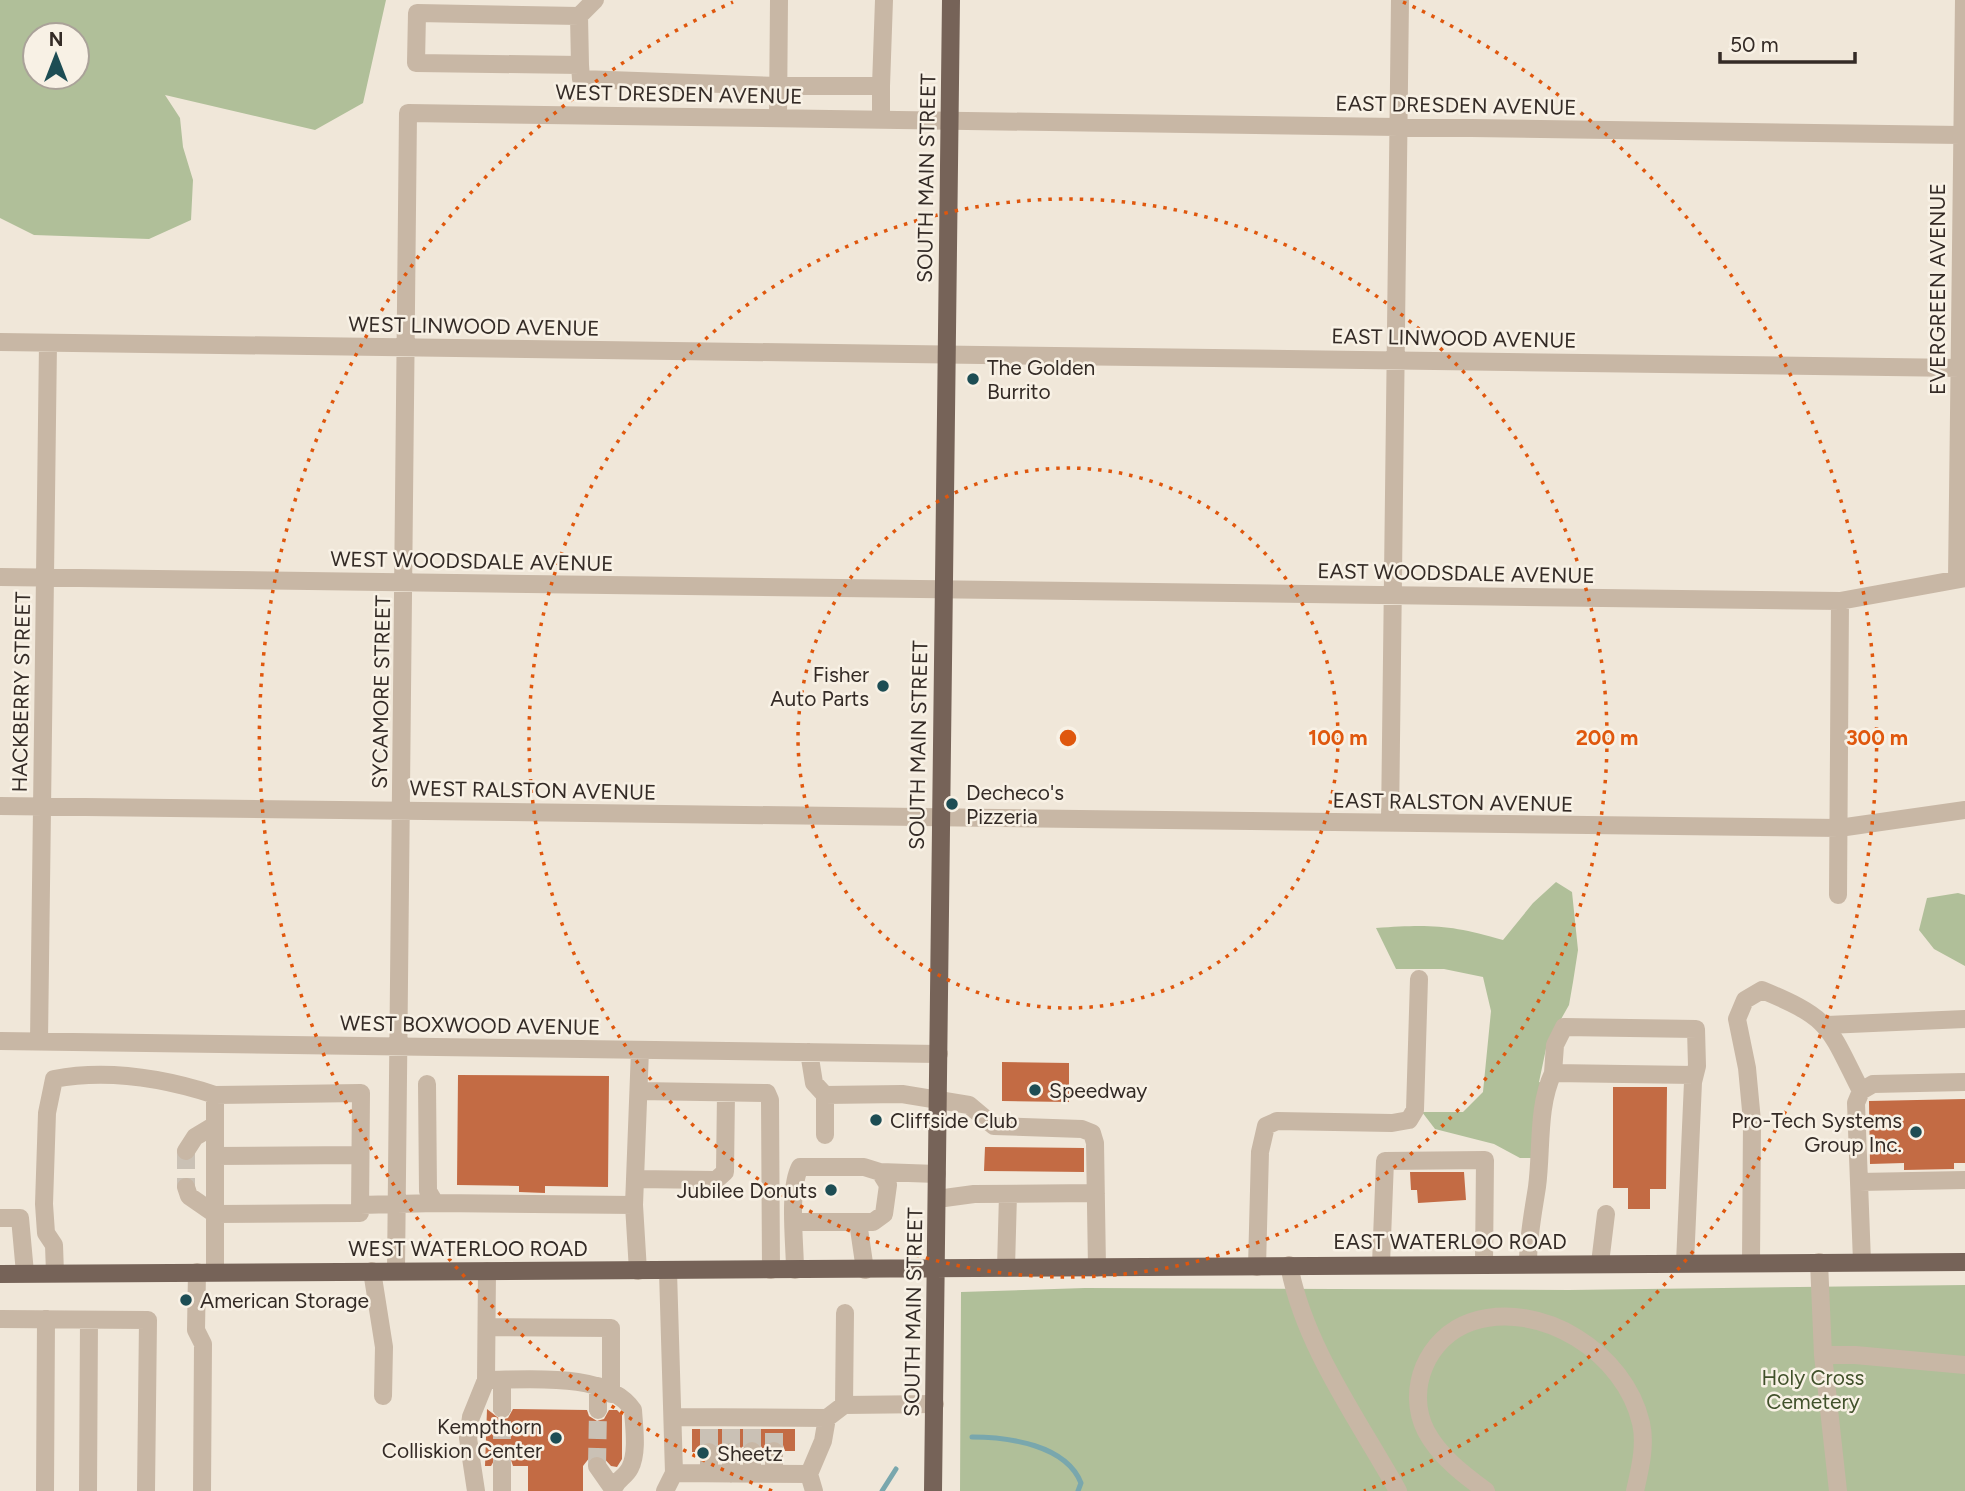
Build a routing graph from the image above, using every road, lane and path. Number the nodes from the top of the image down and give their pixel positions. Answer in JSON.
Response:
{"nodes":[{"id":1,"x":595,"y":0,"type":"edge"},
{"id":2,"x":779,"y":0,"type":"edge"},
{"id":3,"x":884,"y":0,"type":"edge"},
{"id":4,"x":951,"y":0,"type":"edge"},
{"id":5,"x":1400,"y":0,"type":"edge"},
{"id":6,"x":1964,"y":0,"type":"edge"},
{"id":7,"x":579,"y":16,"type":"junction"},
{"id":8,"x":580,"y":65,"type":"junction"},
{"id":9,"x":778,"y":86,"type":"junction"},
{"id":10,"x":881,"y":86,"type":"junction"},
{"id":11,"x":408,"y":113,"type":"joint"},
{"id":12,"x":778,"y":117,"type":"junction"},
{"id":13,"x":881,"y":120,"type":"junction"},
{"id":14,"x":950,"y":122,"type":"junction"},
{"id":15,"x":1398,"y":127,"type":"junction"},
{"id":16,"x":1961,"y":135,"type":"junction"},
{"id":17,"x":0,"y":342,"type":"edge"},
{"id":18,"x":48,"y":343,"type":"junction"},
{"id":19,"x":408,"y":348,"type":"junction"},
{"id":20,"x":947,"y":355,"type":"junction"},
{"id":21,"x":1396,"y":359,"type":"junction"},
{"id":22,"x":1960,"y":368,"type":"junction"},
{"id":23,"x":0,"y":577,"type":"edge"},
{"id":24,"x":45,"y":578,"type":"junction"},
{"id":25,"x":1961,"y":578,"type":"edge"},
{"id":26,"x":405,"y":583,"type":"junction"},
{"id":27,"x":944,"y":590,"type":"junction"},
{"id":28,"x":1393,"y":594,"type":"junction"},
{"id":29,"x":1840,"y":601,"type":"junction"},
{"id":30,"x":0,"y":806,"type":"edge"},
{"id":31,"x":42,"y":807,"type":"junction"},
{"id":32,"x":1965,"y":810,"type":"edge"},
{"id":33,"x":402,"y":811,"type":"junction"},
{"id":34,"x":940,"y":819,"type":"junction"},
{"id":35,"x":1390,"y":823,"type":"junction"},
{"id":36,"x":1839,"y":828,"type":"junction"},
{"id":37,"x":1838,"y":895,"type":"dead end"},
{"id":38,"x":1419,"y":979,"type":"dead end"},
{"id":39,"x":1965,"y":1019,"type":"edge"},
{"id":40,"x":1828,"y":1025,"type":"junction"},
{"id":41,"x":0,"y":1041,"type":"edge"},
{"id":42,"x":40,"y":1041,"type":"junction"},
{"id":43,"x":398,"y":1046,"type":"junction"},
{"id":44,"x":640,"y":1050,"type":"junction"},
{"id":45,"x":809,"y":1052,"type":"junction"},
{"id":46,"x":939,"y":1054,"type":"junction"},
{"id":47,"x":1553,"y":1073,"type":"junction"},
{"id":48,"x":1694,"y":1076,"type":"junction"},
{"id":49,"x":1965,"y":1082,"type":"edge"},
{"id":50,"x":427,"y":1084,"type":"dead end"},
{"id":51,"x":639,"y":1091,"type":"junction"},
{"id":52,"x":1861,"y":1091,"type":"junction"},
{"id":53,"x":726,"y":1093,"type":"junction"},
{"id":54,"x":215,"y":1095,"type":"junction"},
{"id":55,"x":825,"y":1095,"type":"junction"},
{"id":56,"x":938,"y":1100,"type":"junction"},
{"id":57,"x":427,"y":1108,"type":"junction"},
{"id":58,"x":397,"y":1109,"type":"junction"},
{"id":59,"x":215,"y":1125,"type":"junction"},
{"id":60,"x":825,"y":1135,"type":"dead end"},
{"id":61,"x":186,"y":1151,"type":"dead end"},
{"id":62,"x":360,"y":1155,"type":"junction"},
{"id":63,"x":215,"y":1156,"type":"junction"},
{"id":64,"x":880,"y":1172,"type":"junction"},
{"id":65,"x":937,"y":1174,"type":"junction"},
{"id":66,"x":635,"y":1179,"type":"junction"},
{"id":67,"x":1965,"y":1180,"type":"edge"},
{"id":68,"x":1859,"y":1181,"type":"junction"},
{"id":69,"x":186,"y":1187,"type":"dead end"},
{"id":70,"x":1096,"y":1193,"type":"junction"},
{"id":71,"x":1008,"y":1194,"type":"junction"},
{"id":72,"x":937,"y":1199,"type":"junction"},
{"id":73,"x":435,"y":1203,"type":"junction"},
{"id":74,"x":360,"y":1205,"type":"junction"},
{"id":75,"x":397,"y":1205,"type":"junction"},
{"id":76,"x":634,"y":1205,"type":"junction"},
{"id":77,"x":215,"y":1214,"type":"junction"},
{"id":78,"x":1606,"y":1214,"type":"dead end"},
{"id":79,"x":0,"y":1218,"type":"edge"},
{"id":80,"x":795,"y":1222,"type":"junction"},
{"id":81,"x":858,"y":1222,"type":"junction"},
{"id":82,"x":1751,"y":1262,"type":"junction"},
{"id":83,"x":1819,"y":1262,"type":"junction"},
{"id":84,"x":1862,"y":1262,"type":"junction"},
{"id":85,"x":1965,"y":1262,"type":"edge"},
{"id":86,"x":1528,"y":1263,"type":"junction"},
{"id":87,"x":1600,"y":1263,"type":"junction"},
{"id":88,"x":1685,"y":1263,"type":"junction"},
{"id":89,"x":1381,"y":1264,"type":"junction"},
{"id":90,"x":1484,"y":1264,"type":"junction"},
{"id":91,"x":1289,"y":1265,"type":"junction"},
{"id":92,"x":1257,"y":1267,"type":"junction"},
{"id":93,"x":1006,"y":1268,"type":"junction"},
{"id":94,"x":1097,"y":1268,"type":"junction"},
{"id":95,"x":771,"y":1270,"type":"junction"},
{"id":96,"x":795,"y":1270,"type":"junction"},
{"id":97,"x":865,"y":1270,"type":"junction"},
{"id":98,"x":936,"y":1270,"type":"junction"},
{"id":99,"x":372,"y":1271,"type":"junction"},
{"id":100,"x":396,"y":1271,"type":"junction"},
{"id":101,"x":487,"y":1271,"type":"junction"},
{"id":102,"x":638,"y":1271,"type":"junction"},
{"id":103,"x":668,"y":1271,"type":"junction"},
{"id":104,"x":206,"y":1272,"type":"junction"},
{"id":105,"x":25,"y":1273,"type":"junction"},
{"id":106,"x":55,"y":1273,"type":"junction"},
{"id":107,"x":0,"y":1274,"type":"edge"},
{"id":108,"x":845,"y":1313,"type":"dead end"},
{"id":109,"x":0,"y":1319,"type":"edge"},
{"id":110,"x":46,"y":1319,"type":"junction"},
{"id":111,"x":89,"y":1320,"type":"junction"},
{"id":112,"x":487,"y":1327,"type":"junction"},
{"id":113,"x":1823,"y":1355,"type":"junction"},
{"id":114,"x":1965,"y":1365,"type":"edge"},
{"id":115,"x":494,"y":1380,"type":"junction"},
{"id":116,"x":604,"y":1390,"type":"junction"},
{"id":117,"x":383,"y":1396,"type":"dead end"},
{"id":118,"x":935,"y":1404,"type":"junction"},
{"id":119,"x":844,"y":1405,"type":"junction"},
{"id":120,"x":502,"y":1409,"type":"tunnel mouth"},
{"id":121,"x":598,"y":1410,"type":"tunnel mouth"},
{"id":122,"x":674,"y":1417,"type":"junction"},
{"id":123,"x":827,"y":1418,"type":"junction"},
{"id":124,"x":752,"y":1451,"type":"tunnel mouth"},
{"id":125,"x":774,"y":1451,"type":"tunnel mouth"},
{"id":126,"x":709,"y":1452,"type":"tunnel mouth"},
{"id":127,"x":731,"y":1452,"type":"tunnel mouth"},
{"id":128,"x":502,"y":1466,"type":"tunnel mouth"},
{"id":129,"x":597,"y":1466,"type":"tunnel mouth"},
{"id":130,"x":674,"y":1473,"type":"junction"},
{"id":131,"x":709,"y":1473,"type":"junction"},
{"id":132,"x":731,"y":1474,"type":"junction"},
{"id":133,"x":752,"y":1474,"type":"junction"},
{"id":134,"x":775,"y":1474,"type":"junction"},
{"id":135,"x":811,"y":1483,"type":"edge"},
{"id":136,"x":612,"y":1490,"type":"edge"},
{"id":137,"x":45,"y":1491,"type":"edge"},
{"id":138,"x":88,"y":1491,"type":"edge"},
{"id":139,"x":146,"y":1491,"type":"edge"},
{"id":140,"x":202,"y":1491,"type":"edge"},
{"id":141,"x":476,"y":1491,"type":"edge"},
{"id":142,"x":502,"y":1491,"type":"edge"},
{"id":143,"x":665,"y":1491,"type":"edge"},
{"id":144,"x":933,"y":1491,"type":"edge"},
{"id":145,"x":1398,"y":1491,"type":"edge"},
{"id":146,"x":1486,"y":1491,"type":"edge"},
{"id":147,"x":1635,"y":1491,"type":"edge"},
{"id":148,"x":1838,"y":1491,"type":"edge"}],
"edges":[{"from":1,"to":7,"type":"street"},
{"from":2,"to":9,"type":"street"},
{"from":3,"to":10,"type":"street"},
{"from":4,"to":14,"type":"main road","name":"SOUTH MAIN STREET"},
{"from":5,"to":15,"type":"street"},
{"from":6,"to":16,"type":"street","name":"EVERGREEN AVENUE"},
{"from":7,"to":8,"type":"street"},
{"from":7,"to":8,"type":"street"},
{"from":8,"to":9,"type":"street"},
{"from":9,"to":10,"type":"street"},
{"from":9,"to":12,"type":"street"},
{"from":10,"to":13,"type":"street"},
{"from":11,"to":12,"type":"street","name":"WEST DRESDEN AVENUE"},
{"from":11,"to":19,"type":"street","name":"SYCAMORE STREET"},
{"from":12,"to":13,"type":"street","name":"WEST DRESDEN AVENUE"},
{"from":13,"to":14,"type":"street","name":"WEST DRESDEN AVENUE"},
{"from":14,"to":15,"type":"street","name":"EAST DRESDEN AVENUE"},
{"from":14,"to":20,"type":"main road","name":"SOUTH MAIN STREET"},
{"from":15,"to":16,"type":"street","name":"EAST DRESDEN AVENUE"},
{"from":15,"to":21,"type":"street"},
{"from":16,"to":22,"type":"street","name":"EVERGREEN AVENUE"},
{"from":17,"to":18,"type":"street","name":"WEST LINWOOD AVENUE"},
{"from":18,"to":19,"type":"street","name":"WEST LINWOOD AVENUE"},
{"from":18,"to":24,"type":"street","name":"HACKBERRY STREET"},
{"from":19,"to":20,"type":"street","name":"WEST LINWOOD AVENUE"},
{"from":19,"to":26,"type":"street","name":"SYCAMORE STREET"},
{"from":20,"to":21,"type":"street","name":"EAST LINWOOD AVENUE"},
{"from":20,"to":27,"type":"main road","name":"SOUTH MAIN STREET"},
{"from":21,"to":22,"type":"street","name":"EAST LINWOOD AVENUE"},
{"from":21,"to":28,"type":"street"},
{"from":22,"to":25,"type":"street","name":"EVERGREEN AVENUE"},
{"from":23,"to":24,"type":"street","name":"WEST WOODSDALE AVENUE"},
{"from":24,"to":26,"type":"street","name":"WEST WOODSDALE AVENUE"},
{"from":24,"to":31,"type":"street","name":"HACKBERRY STREET"},
{"from":25,"to":29,"type":"street","name":"EAST WOODSDALE AVENUE"},
{"from":26,"to":27,"type":"street","name":"WEST WOODSDALE AVENUE"},
{"from":26,"to":33,"type":"street","name":"SYCAMORE STREET"},
{"from":27,"to":28,"type":"street","name":"EAST WOODSDALE AVENUE"},
{"from":27,"to":34,"type":"main road","name":"SOUTH MAIN STREET"},
{"from":28,"to":29,"type":"street","name":"EAST WOODSDALE AVENUE"},
{"from":28,"to":35,"type":"street"},
{"from":29,"to":36,"type":"street"},
{"from":30,"to":31,"type":"street","name":"WEST RALSTON AVENUE"},
{"from":31,"to":33,"type":"street","name":"WEST RALSTON AVENUE"},
{"from":31,"to":42,"type":"street","name":"HACKBERRY STREET"},
{"from":32,"to":36,"type":"street","name":"EAST RALSTON AVENUE"},
{"from":33,"to":34,"type":"street","name":"WEST RALSTON AVENUE"},
{"from":33,"to":43,"type":"street","name":"SYCAMORE STREET"},
{"from":34,"to":35,"type":"street","name":"EAST RALSTON AVENUE"},
{"from":34,"to":46,"type":"main road","name":"SOUTH MAIN STREET"},
{"from":35,"to":36,"type":"street","name":"EAST RALSTON AVENUE"},
{"from":36,"to":37,"type":"street"},
{"from":38,"to":92,"type":"street"},
{"from":39,"to":40,"type":"street"},
{"from":40,"to":52,"type":"street"},
{"from":40,"to":82,"type":"street"},
{"from":41,"to":42,"type":"street","name":"WEST BOXWOOD AVENUE"},
{"from":42,"to":43,"type":"street","name":"WEST BOXWOOD AVENUE"},
{"from":43,"to":44,"type":"street","name":"WEST BOXWOOD AVENUE"},
{"from":43,"to":58,"type":"street","name":"SYCAMORE STREET"},
{"from":44,"to":45,"type":"street","name":"WEST BOXWOOD AVENUE"},
{"from":44,"to":51,"type":"street"},
{"from":45,"to":46,"type":"street","name":"WEST BOXWOOD AVENUE"},
{"from":45,"to":55,"type":"street"},
{"from":46,"to":56,"type":"main road","name":"SOUTH MAIN STREET"},
{"from":47,"to":48,"type":"street"},
{"from":47,"to":48,"type":"street"},
{"from":47,"to":86,"type":"street"},
{"from":48,"to":88,"type":"street"},
{"from":49,"to":52,"type":"street"},
{"from":50,"to":57,"type":"street"},
{"from":51,"to":53,"type":"street"},
{"from":51,"to":66,"type":"street"},
{"from":52,"to":68,"type":"street"},
{"from":53,"to":66,"type":"street"},
{"from":53,"to":95,"type":"street"},
{"from":54,"to":59,"type":"street"},
{"from":54,"to":62,"type":"street"},
{"from":54,"to":106,"type":"street"},
{"from":55,"to":56,"type":"street"},
{"from":55,"to":60,"type":"street"},
{"from":56,"to":65,"type":"main road","name":"SOUTH MAIN STREET"},
{"from":56,"to":70,"type":"street"},
{"from":57,"to":58,"type":"street"},
{"from":57,"to":73,"type":"street"},
{"from":58,"to":75,"type":"street","name":"SYCAMORE STREET"},
{"from":59,"to":61,"type":"street"},
{"from":59,"to":63,"type":"street"},
{"from":62,"to":63,"type":"street"},
{"from":62,"to":74,"type":"street"},
{"from":63,"to":77,"type":"street"},
{"from":64,"to":65,"type":"street"},
{"from":64,"to":80,"type":"street"},
{"from":64,"to":81,"type":"street"},
{"from":65,"to":72,"type":"main road","name":"SOUTH MAIN STREET"},
{"from":66,"to":76,"type":"street"},
{"from":67,"to":68,"type":"street"},
{"from":68,"to":84,"type":"street"},
{"from":69,"to":77,"type":"street"},
{"from":70,"to":71,"type":"street"},
{"from":70,"to":94,"type":"street"},
{"from":71,"to":72,"type":"street"},
{"from":71,"to":93,"type":"street"},
{"from":72,"to":98,"type":"main road","name":"SOUTH MAIN STREET"},
{"from":73,"to":75,"type":"street"},
{"from":73,"to":76,"type":"street"},
{"from":74,"to":75,"type":"street"},
{"from":74,"to":77,"type":"street"},
{"from":75,"to":100,"type":"street","name":"SYCAMORE STREET"},
{"from":76,"to":102,"type":"street"},
{"from":77,"to":104,"type":"street"},
{"from":78,"to":87,"type":"street"},
{"from":79,"to":105,"type":"street"},
{"from":80,"to":81,"type":"street"},
{"from":80,"to":96,"type":"street"},
{"from":81,"to":97,"type":"street"},
{"from":82,"to":83,"type":"main road","name":"EAST WATERLOO ROAD"},
{"from":82,"to":88,"type":"main road","name":"EAST WATERLOO ROAD"},
{"from":83,"to":84,"type":"main road","name":"EAST WATERLOO ROAD"},
{"from":83,"to":113,"type":"street"},
{"from":84,"to":85,"type":"main road","name":"EAST WATERLOO ROAD"},
{"from":86,"to":87,"type":"main road","name":"EAST WATERLOO ROAD"},
{"from":86,"to":90,"type":"main road","name":"EAST WATERLOO ROAD"},
{"from":87,"to":88,"type":"main road","name":"EAST WATERLOO ROAD"},
{"from":89,"to":90,"type":"main road","name":"EAST WATERLOO ROAD"},
{"from":89,"to":90,"type":"street"},
{"from":89,"to":91,"type":"main road","name":"EAST WATERLOO ROAD"},
{"from":91,"to":92,"type":"main road","name":"EAST WATERLOO ROAD"},
{"from":91,"to":145,"type":"street"},
{"from":92,"to":94,"type":"main road","name":"EAST WATERLOO ROAD"},
{"from":93,"to":94,"type":"main road","name":"EAST WATERLOO ROAD"},
{"from":93,"to":98,"type":"main road","name":"EAST WATERLOO ROAD"},
{"from":95,"to":96,"type":"main road","name":"WEST WATERLOO ROAD"},
{"from":95,"to":103,"type":"main road","name":"WEST WATERLOO ROAD"},
{"from":96,"to":97,"type":"main road","name":"WEST WATERLOO ROAD"},
{"from":97,"to":98,"type":"main road","name":"WEST WATERLOO ROAD"},
{"from":98,"to":118,"type":"main road","name":"SOUTH MAIN STREET"},
{"from":99,"to":100,"type":"main road","name":"WEST WATERLOO ROAD"},
{"from":99,"to":104,"type":"main road","name":"WEST WATERLOO ROAD"},
{"from":99,"to":117,"type":"street"},
{"from":100,"to":101,"type":"main road","name":"WEST WATERLOO ROAD"},
{"from":101,"to":102,"type":"main road","name":"WEST WATERLOO ROAD"},
{"from":101,"to":112,"type":"street"},
{"from":102,"to":103,"type":"main road","name":"WEST WATERLOO ROAD"},
{"from":103,"to":122,"type":"street"},
{"from":104,"to":106,"type":"main road","name":"WEST WATERLOO ROAD"},
{"from":104,"to":140,"type":"street"},
{"from":105,"to":106,"type":"main road","name":"WEST WATERLOO ROAD"},
{"from":105,"to":107,"type":"main road","name":"WEST WATERLOO ROAD"},
{"from":108,"to":119,"type":"street"},
{"from":109,"to":110,"type":"street"},
{"from":110,"to":111,"type":"street"},
{"from":110,"to":137,"type":"street"},
{"from":111,"to":138,"type":"street"},
{"from":111,"to":139,"type":"street"},
{"from":112,"to":115,"type":"street"},
{"from":112,"to":116,"type":"street"},
{"from":113,"to":114,"type":"street"},
{"from":113,"to":148,"type":"street"},
{"from":115,"to":116,"type":"street"},
{"from":115,"to":120,"type":"street"},
{"from":115,"to":141,"type":"street"},
{"from":116,"to":121,"type":"street"},
{"from":116,"to":136,"type":"street"},
{"from":118,"to":119,"type":"street"},
{"from":118,"to":144,"type":"main road","name":"SOUTH MAIN STREET"},
{"from":119,"to":123,"type":"street"},
{"from":122,"to":123,"type":"street"},
{"from":122,"to":130,"type":"street"},
{"from":123,"to":135,"type":"street"},
{"from":124,"to":133,"type":"street"},
{"from":125,"to":134,"type":"street"},
{"from":126,"to":131,"type":"street"},
{"from":127,"to":132,"type":"street"},
{"from":128,"to":142,"type":"street"},
{"from":129,"to":136,"type":"street"},
{"from":130,"to":131,"type":"street"},
{"from":130,"to":143,"type":"street"},
{"from":131,"to":132,"type":"street"},
{"from":132,"to":133,"type":"street"},
{"from":133,"to":134,"type":"street"},
{"from":134,"to":135,"type":"street"},
{"from":146,"to":147,"type":"street"}]}
